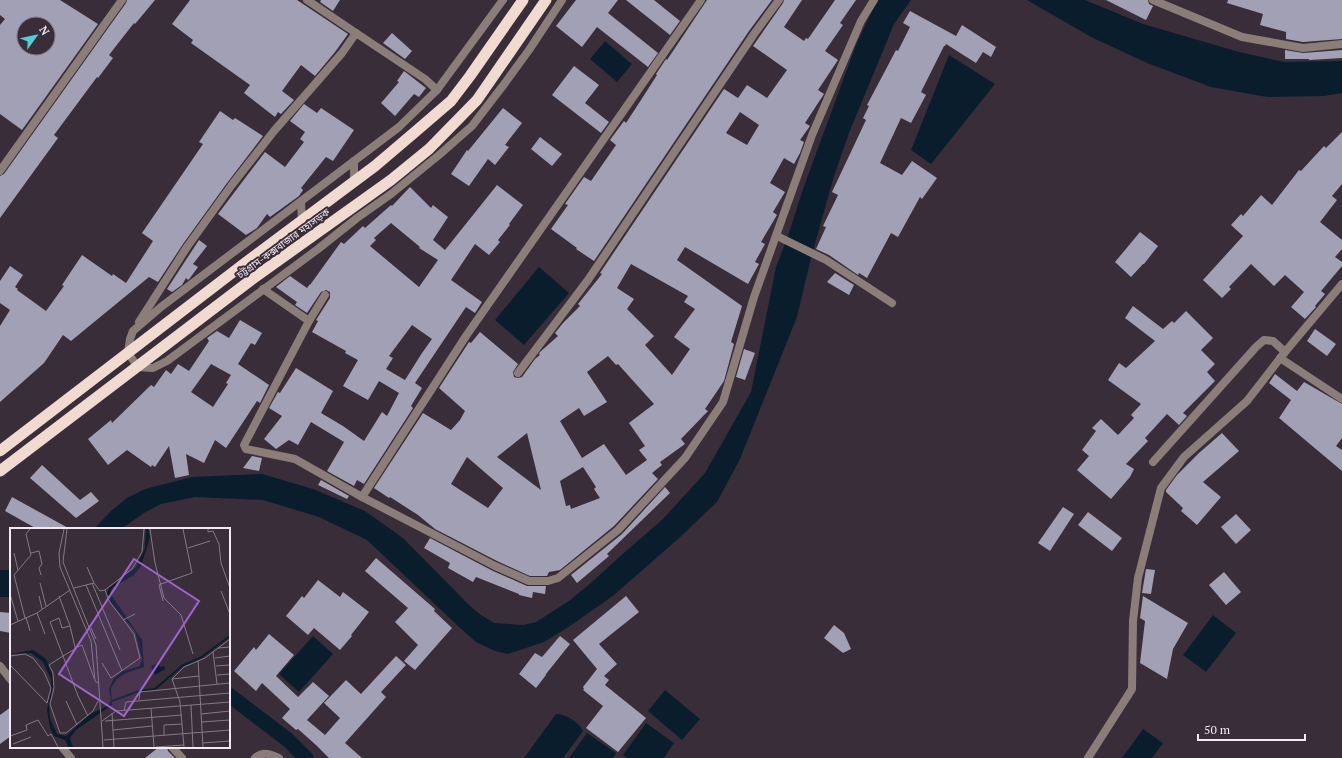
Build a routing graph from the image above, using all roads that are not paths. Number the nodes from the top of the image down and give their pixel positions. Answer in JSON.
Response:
{"nodes":[{"id":1,"x":122,"y":0,"type":"edge"},
{"id":2,"x":307,"y":0,"type":"edge"},
{"id":3,"x":503,"y":0,"type":"edge"},
{"id":4,"x":523,"y":0,"type":"edge"},
{"id":5,"x":546,"y":0,"type":"edge"},
{"id":6,"x":562,"y":0,"type":"edge"},
{"id":7,"x":701,"y":0,"type":"edge"},
{"id":8,"x":779,"y":0,"type":"edge"},
{"id":9,"x":874,"y":0,"type":"edge"},
{"id":10,"x":1153,"y":0,"type":"edge"},
{"id":11,"x":356,"y":33,"type":"junction"},
{"id":12,"x":1342,"y":44,"type":"edge"},
{"id":13,"x":438,"y":90,"type":"junction"},
{"id":14,"x":354,"y":161,"type":"junction"},
{"id":15,"x":0,"y":171,"type":"edge"},
{"id":16,"x":354,"y":182,"type":"junction"},
{"id":17,"x":301,"y":202,"type":"junction"},
{"id":18,"x":302,"y":221,"type":"junction"},
{"id":19,"x":328,"y":225,"type":"junction"},
{"id":20,"x":346,"y":227,"type":"junction"},
{"id":21,"x":780,"y":237,"type":"junction"},
{"id":22,"x":298,"y":246,"type":"junction"},
{"id":23,"x":318,"y":249,"type":"junction"},
{"id":24,"x":1342,"y":284,"type":"edge"},
{"id":25,"x":264,"y":289,"type":"junction"},
{"id":26,"x":325,"y":295,"type":"dead end"},
{"id":27,"x":892,"y":303,"type":"dead end"},
{"id":28,"x":309,"y":321,"type":"junction"},
{"id":29,"x":133,"y":331,"type":"junction"},
{"id":30,"x":128,"y":353,"type":"junction"},
{"id":31,"x":1283,"y":355,"type":"junction"},
{"id":32,"x":138,"y":367,"type":"junction"},
{"id":33,"x":518,"y":373,"type":"dead end"},
{"id":34,"x":1342,"y":399,"type":"edge"},
{"id":35,"x":0,"y":451,"type":"edge"},
{"id":36,"x":1153,"y":462,"type":"dead end"},
{"id":37,"x":0,"y":471,"type":"edge"},
{"id":38,"x":362,"y":497,"type":"junction"},
{"id":39,"x":0,"y":666,"type":"edge"},
{"id":40,"x":10,"y":679,"type":"edge"},
{"id":41,"x":63,"y":748,"type":"edge"},
{"id":42,"x":173,"y":748,"type":"edge"},
{"id":43,"x":71,"y":758,"type":"edge"},
{"id":44,"x":182,"y":758,"type":"edge"},
{"id":45,"x":255,"y":758,"type":"edge"},
{"id":46,"x":279,"y":758,"type":"edge"},
{"id":47,"x":1088,"y":758,"type":"edge"}],
"edges":[{"from":1,"to":15,"type":"street"},
{"from":2,"to":11,"type":"street"},
{"from":3,"to":13,"type":"street"},
{"from":4,"to":16,"type":"highway","name":"চট্টগ্রাম-কক্সবাজার মহাসড়ক"},
{"from":5,"to":19,"type":"highway","name":"চট্টগ্রাম-কক্সবাজার মহাসড়ক"},
{"from":6,"to":20,"type":"street"},
{"from":7,"to":38,"type":"street"},
{"from":8,"to":33,"type":"street"},
{"from":9,"to":21,"type":"street"},
{"from":10,"to":12,"type":"street"},
{"from":11,"to":13,"type":"street"},
{"from":11,"to":29,"type":"street"},
{"from":13,"to":14,"type":"street"},
{"from":14,"to":16,"type":"street"},
{"from":14,"to":17,"type":"street"},
{"from":16,"to":18,"type":"highway","name":"চট্টগ্রাম-কক্সবাজার মহাসড়ক"},
{"from":17,"to":18,"type":"street"},
{"from":17,"to":29,"type":"street"},
{"from":18,"to":30,"type":"highway","name":"চট্টগ্রাম-কক্সবাজার মহাসড়ক"},
{"from":19,"to":20,"type":"street"},
{"from":19,"to":22,"type":"highway","name":"চট্টগ্রাম-কক্সবাজার মহাসড়ক"},
{"from":20,"to":23,"type":"street"},
{"from":21,"to":27,"type":"street"},
{"from":21,"to":38,"type":"street"},
{"from":22,"to":23,"type":"street"},
{"from":22,"to":32,"type":"highway","name":"চট্টগ্রাম-কক্সবাজার মহাসড়ক"},
{"from":23,"to":25,"type":"street"},
{"from":24,"to":31,"type":"street"},
{"from":25,"to":28,"type":"street"},
{"from":25,"to":32,"type":"street"},
{"from":26,"to":28,"type":"street"},
{"from":28,"to":38,"type":"street"},
{"from":29,"to":30,"type":"street"},
{"from":30,"to":32,"type":"street"},
{"from":30,"to":35,"type":"highway","name":"চট্টগ্রাম-কক্সবাজার মহাসড়ক"},
{"from":31,"to":34,"type":"street"},
{"from":31,"to":36,"type":"street"},
{"from":31,"to":47,"type":"street"},
{"from":32,"to":37,"type":"highway","name":"চট্টগ্রাম-কক্সবাজার মহাসড়ক"},
{"from":39,"to":40,"type":"street"},
{"from":41,"to":43,"type":"street"},
{"from":42,"to":44,"type":"street"},
{"from":45,"to":46,"type":"street"}]}
